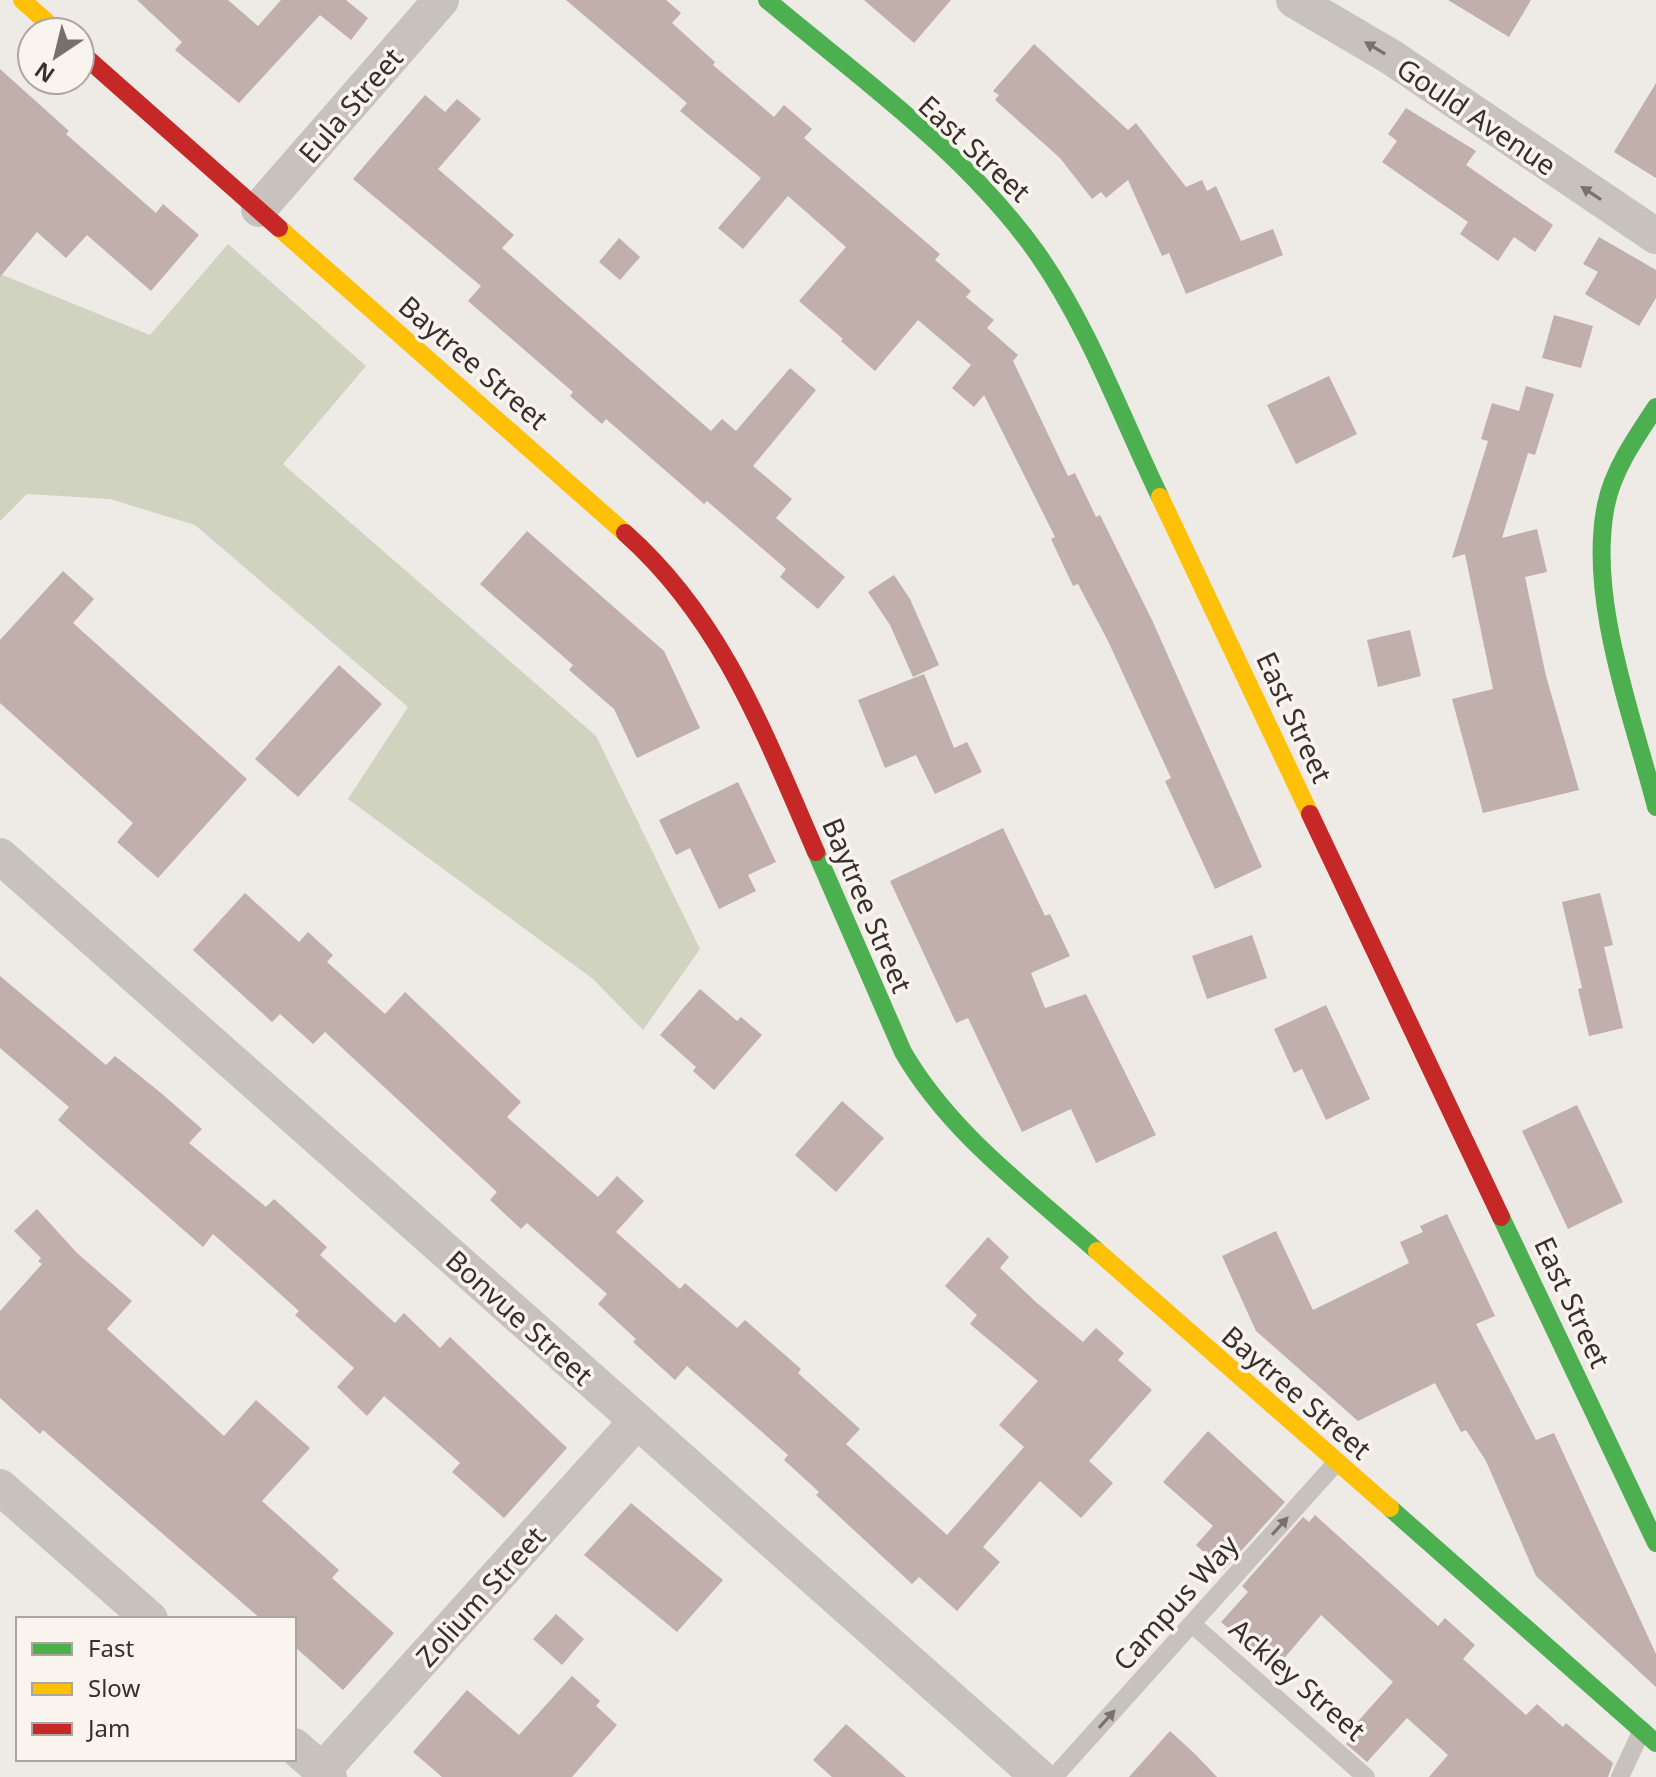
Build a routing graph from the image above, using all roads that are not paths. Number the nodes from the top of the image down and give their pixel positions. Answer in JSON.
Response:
{"nodes":[{"id":1,"x":22,"y":0,"type":"edge"},
{"id":2,"x":441,"y":0,"type":"edge"},
{"id":3,"x":767,"y":0,"type":"edge"},
{"id":4,"x":1294,"y":0,"type":"edge"},
{"id":5,"x":40,"y":16,"type":"edge"},
{"id":6,"x":96,"y":66,"type":"edge"},
{"id":7,"x":259,"y":209,"type":"junction"},
{"id":8,"x":1656,"y":236,"type":"edge"},
{"id":9,"x":1656,"y":407,"type":"edge"},
{"id":10,"x":1656,"y":807,"type":"edge"},
{"id":11,"x":0,"y":856,"type":"edge"},
{"id":12,"x":637,"y":1421,"type":"junction"},
{"id":13,"x":1336,"y":1463,"type":"junction"},
{"id":14,"x":0,"y":1487,"type":"edge"},
{"id":15,"x":1656,"y":1543,"type":"edge"},
{"id":16,"x":148,"y":1617,"type":"edge"},
{"id":17,"x":1192,"y":1624,"type":"junction"},
{"id":18,"x":1649,"y":1737,"type":"edge"},
{"id":19,"x":296,"y":1748,"type":"edge"},
{"id":20,"x":325,"y":1774,"type":"edge"},
{"id":21,"x":1039,"y":1777,"type":"edge"},
{"id":22,"x":1054,"y":1777,"type":"edge"},
{"id":23,"x":1366,"y":1777,"type":"edge"},
{"id":24,"x":1620,"y":1777,"type":"edge"}],
"edges":[{"from":1,"to":5,"type":"street"},
{"from":2,"to":7,"type":"street","name":"Eula Street"},
{"from":3,"to":15,"type":"street","name":"East Street"},
{"from":8,"to":4,"type":"street","name":"Gould Avenue","one_way":true},
{"from":6,"to":7,"type":"street","name":"Baytree Street"},
{"from":7,"to":13,"type":"street","name":"Baytree Street"},
{"from":9,"to":10,"type":"street"},
{"from":11,"to":12,"type":"street","name":"Bonvue Street"},
{"from":12,"to":20,"type":"street","name":"Zolium Street"},
{"from":12,"to":21,"type":"street","name":"Bonvue Street"},
{"from":17,"to":13,"type":"lane","name":"Campus Way","one_way":true},
{"from":13,"to":18,"type":"street","name":"Baytree Street"},
{"from":14,"to":16,"type":"street"},
{"from":22,"to":17,"type":"lane","name":"Campus Way","one_way":true},
{"from":17,"to":23,"type":"lane","name":"Ackley Street"},
{"from":18,"to":24,"type":"lane"},
{"from":19,"to":20,"type":"street"}]}
